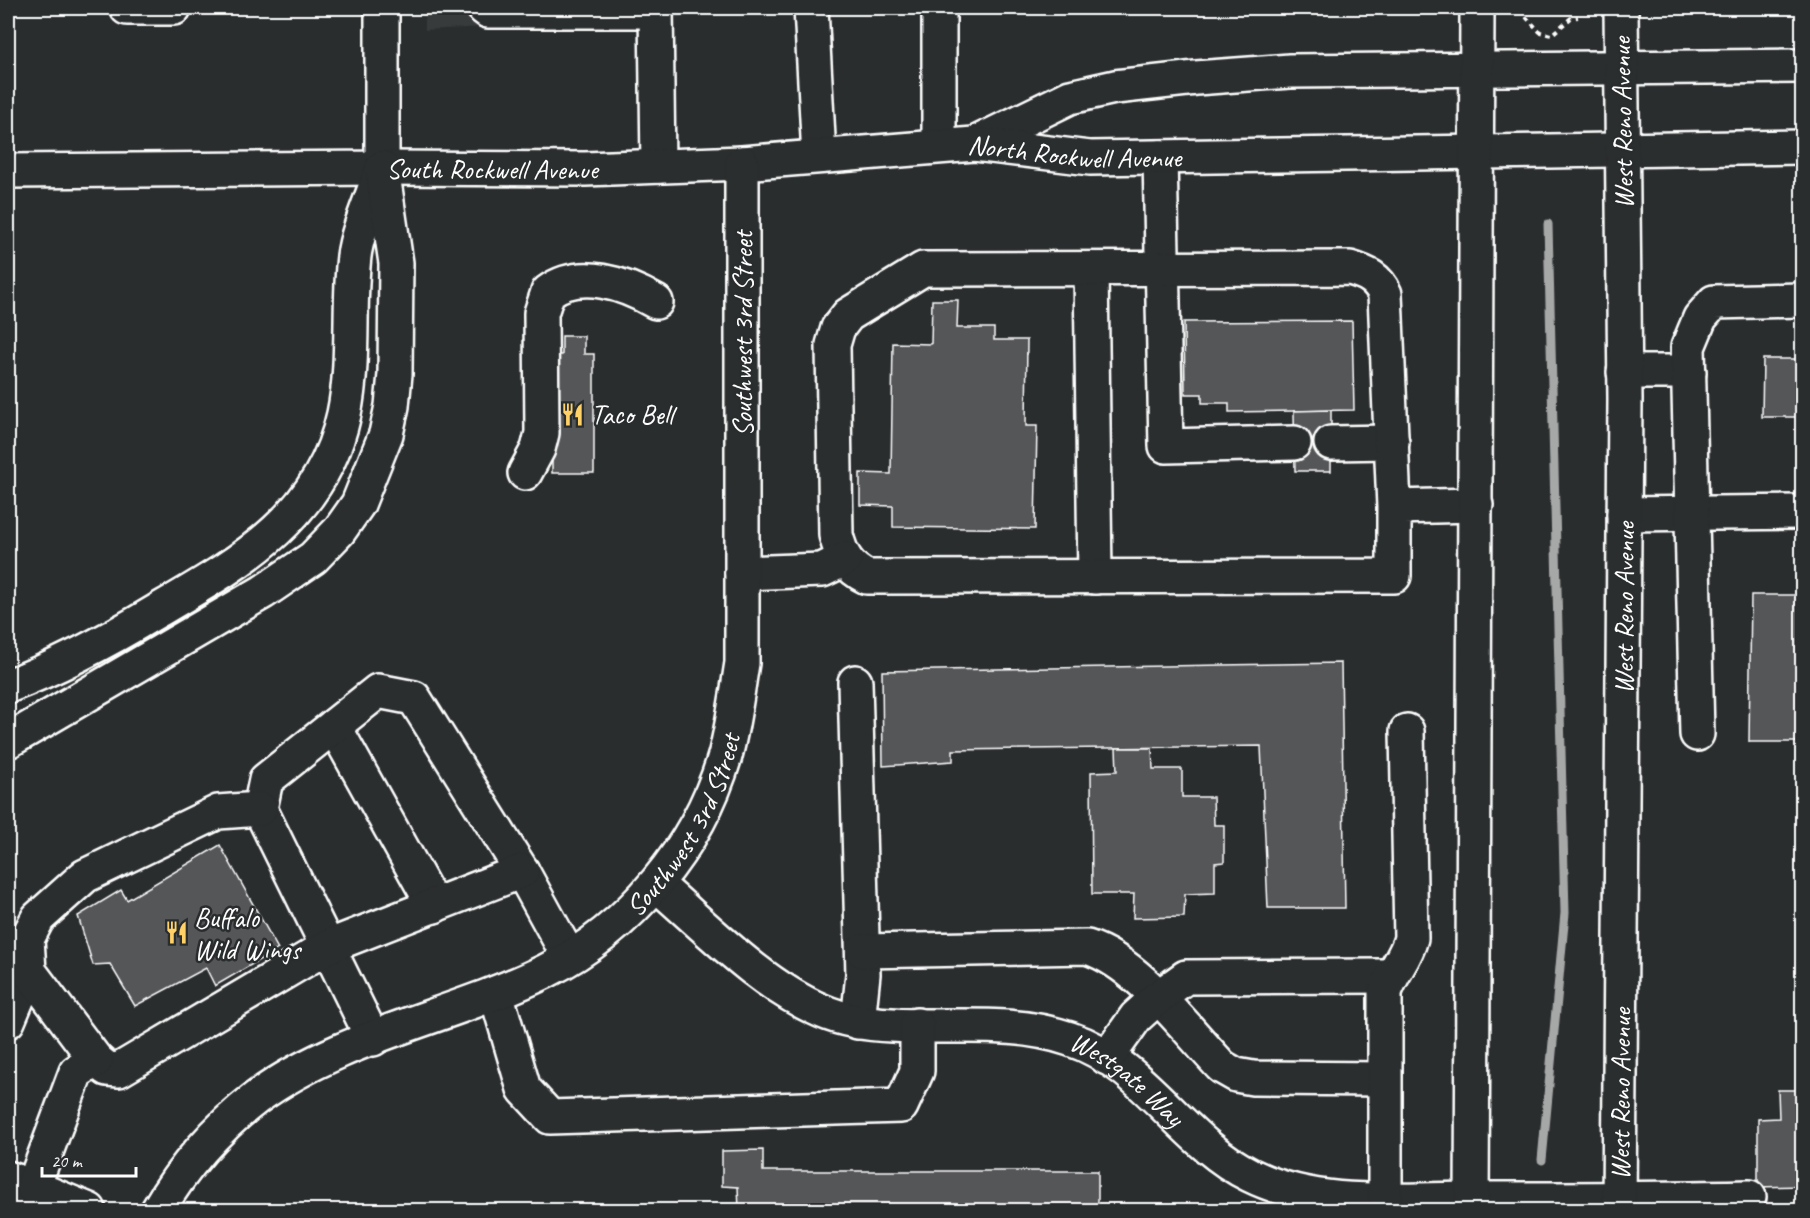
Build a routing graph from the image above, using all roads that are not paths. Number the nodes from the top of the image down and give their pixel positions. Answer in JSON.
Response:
{"nodes":[{"id":1,"x":128,"y":8,"type":"edge"},
{"id":2,"x":174,"y":8,"type":"edge"},
{"id":3,"x":382,"y":8,"type":"edge"},
{"id":4,"x":484,"y":8,"type":"edge"},
{"id":5,"x":811,"y":8,"type":"edge"},
{"id":6,"x":939,"y":8,"type":"edge"},
{"id":7,"x":1477,"y":8,"type":"edge"},
{"id":8,"x":1621,"y":8,"type":"edge"},
{"id":9,"x":656,"y":9,"type":"edge"},
{"id":10,"x":1803,"y":66,"type":"edge"},
{"id":11,"x":1621,"y":68,"type":"junction"},
{"id":12,"x":1478,"y":70,"type":"junction"},
{"id":13,"x":974,"y":144,"type":"junction"},
{"id":14,"x":939,"y":146,"type":"junction"},
{"id":15,"x":1803,"y":147,"type":"edge"},
{"id":16,"x":1623,"y":150,"type":"junction"},
{"id":17,"x":1478,"y":152,"type":"junction"},
{"id":18,"x":819,"y":156,"type":"junction"},
{"id":19,"x":1160,"y":157,"type":"junction"},
{"id":20,"x":742,"y":163,"type":"junction"},
{"id":21,"x":658,"y":166,"type":"junction"},
{"id":22,"x":382,"y":168,"type":"junction"},
{"id":23,"x":8,"y":171,"type":"edge"},
{"id":24,"x":1091,"y":268,"type":"junction"},
{"id":25,"x":1163,"y":268,"type":"junction"},
{"id":26,"x":1803,"y":300,"type":"edge"},
{"id":27,"x":656,"y":302,"type":"dead end"},
{"id":28,"x":1624,"y":372,"type":"junction"},
{"id":29,"x":1689,"y":372,"type":"junction"},
{"id":30,"x":1392,"y":442,"type":"junction"},
{"id":31,"x":1294,"y":443,"type":"dead end"},
{"id":32,"x":1331,"y":443,"type":"dead end"},
{"id":33,"x":525,"y":473,"type":"dead end"},
{"id":34,"x":1476,"y":506,"type":"junction"},
{"id":35,"x":1394,"y":507,"type":"junction"},
{"id":36,"x":1803,"y":512,"type":"edge"},
{"id":37,"x":1692,"y":513,"type":"junction"},
{"id":38,"x":1624,"y":514,"type":"junction"},
{"id":39,"x":845,"y":559,"type":"junction"},
{"id":40,"x":742,"y":573,"type":"junction"},
{"id":41,"x":1095,"y":577,"type":"junction"},
{"id":42,"x":855,"y":682,"type":"dead end"},
{"id":43,"x":8,"y":686,"type":"edge"},
{"id":44,"x":334,"y":726,"type":"junction"},
{"id":45,"x":1407,"y":731,"type":"dead end"},
{"id":46,"x":1697,"y":734,"type":"dead end"},
{"id":47,"x":8,"y":741,"type":"edge"},
{"id":48,"x":260,"y":809,"type":"junction"},
{"id":49,"x":522,"y":871,"type":"junction"},
{"id":50,"x":656,"y":884,"type":"junction"},
{"id":51,"x":434,"y":906,"type":"junction"},
{"id":52,"x":327,"y":947,"type":"junction"},
{"id":53,"x":863,"y":951,"type":"junction"},
{"id":54,"x":569,"y":957,"type":"junction"},
{"id":55,"x":29,"y":970,"type":"junction"},
{"id":56,"x":1391,"y":976,"type":"junction"},
{"id":57,"x":496,"y":993,"type":"junction"},
{"id":58,"x":1157,"y":998,"type":"junction"},
{"id":59,"x":8,"y":1021,"type":"edge"},
{"id":60,"x":858,"y":1022,"type":"junction"},
{"id":61,"x":917,"y":1025,"type":"junction"},
{"id":62,"x":373,"y":1040,"type":"junction"},
{"id":63,"x":1107,"y":1058,"type":"junction"},
{"id":64,"x":96,"y":1060,"type":"junction"},
{"id":65,"x":1384,"y":1079,"type":"junction"},
{"id":66,"x":21,"y":1192,"type":"edge"},
{"id":67,"x":1749,"y":1197,"type":"dead end"},
{"id":68,"x":1385,"y":1200,"type":"junction"},
{"id":69,"x":1472,"y":1205,"type":"edge"},
{"id":70,"x":1619,"y":1205,"type":"edge"},
{"id":71,"x":89,"y":1210,"type":"edge"},
{"id":72,"x":158,"y":1210,"type":"edge"}],
"edges":[{"from":1,"to":2,"type":"main road"},
{"from":3,"to":22,"type":"main road"},
{"from":4,"to":9,"type":"main road"},
{"from":5,"to":18,"type":"main road"},
{"from":6,"to":14,"type":"main road"},
{"from":7,"to":12,"type":"main road"},
{"from":8,"to":11,"type":"main road","name":"West Reno Avenue"},
{"from":9,"to":21,"type":"main road"},
{"from":10,"to":11,"type":"main road","name":"North Rockwell Avenue"},
{"from":11,"to":12,"type":"main road","name":"North Rockwell Avenue"},
{"from":11,"to":16,"type":"main road","name":"West Reno Avenue"},
{"from":12,"to":13,"type":"main road","name":"North Rockwell Avenue"},
{"from":12,"to":17,"type":"main road"},
{"from":13,"to":14,"type":"main road","name":"South Rockwell Avenue"},
{"from":13,"to":19,"type":"main road","name":"North Rockwell Avenue"},
{"from":14,"to":18,"type":"main road","name":"South Rockwell Avenue"},
{"from":15,"to":16,"type":"main road","name":"North Rockwell Avenue"},
{"from":16,"to":17,"type":"main road","name":"North Rockwell Avenue"},
{"from":16,"to":28,"type":"main road","name":"West Reno Avenue"},
{"from":17,"to":19,"type":"main road","name":"North Rockwell Avenue"},
{"from":17,"to":34,"type":"main road"},
{"from":18,"to":20,"type":"main road","name":"South Rockwell Avenue"},
{"from":19,"to":25,"type":"main road"},
{"from":20,"to":21,"type":"main road","name":"South Rockwell Avenue"},
{"from":20,"to":40,"type":"main road","name":"Southwest 3rd Street"},
{"from":21,"to":22,"type":"main road","name":"South Rockwell Avenue"},
{"from":22,"to":23,"type":"main road","name":"South Rockwell Avenue"},
{"from":22,"to":43,"type":"main road"},
{"from":22,"to":47,"type":"main road"},
{"from":24,"to":25,"type":"main road"},
{"from":24,"to":39,"type":"main road"},
{"from":24,"to":41,"type":"main road"},
{"from":25,"to":30,"type":"main road"},
{"from":25,"to":31,"type":"main road"},
{"from":26,"to":29,"type":"main road"},
{"from":27,"to":33,"type":"main road"},
{"from":28,"to":29,"type":"main road"},
{"from":28,"to":38,"type":"main road","name":"West Reno Avenue"},
{"from":29,"to":37,"type":"main road"},
{"from":30,"to":32,"type":"main road"},
{"from":30,"to":35,"type":"main road"},
{"from":34,"to":35,"type":"main road"},
{"from":34,"to":69,"type":"main road"},
{"from":35,"to":41,"type":"main road"},
{"from":36,"to":37,"type":"main road"},
{"from":37,"to":38,"type":"main road"},
{"from":37,"to":46,"type":"main road"},
{"from":38,"to":70,"type":"main road","name":"West Reno Avenue"},
{"from":39,"to":40,"type":"main road"},
{"from":39,"to":41,"type":"main road"},
{"from":40,"to":50,"type":"main road","name":"Southwest 3rd Street"},
{"from":42,"to":53,"type":"main road"},
{"from":44,"to":48,"type":"main road"},
{"from":44,"to":49,"type":"main road"},
{"from":44,"to":51,"type":"main road"},
{"from":45,"to":56,"type":"main road"},
{"from":48,"to":52,"type":"main road"},
{"from":48,"to":55,"type":"main road"},
{"from":49,"to":51,"type":"main road"},
{"from":49,"to":54,"type":"main road"},
{"from":50,"to":54,"type":"main road","name":"Southwest 3rd Street"},
{"from":50,"to":60,"type":"main road","name":"Westgate Way"},
{"from":51,"to":52,"type":"main road"},
{"from":52,"to":62,"type":"main road"},
{"from":52,"to":64,"type":"main road"},
{"from":53,"to":58,"type":"main road"},
{"from":53,"to":60,"type":"main road"},
{"from":54,"to":57,"type":"main road","name":"Southwest 3rd Street"},
{"from":55,"to":59,"type":"main road"},
{"from":55,"to":64,"type":"main road"},
{"from":56,"to":58,"type":"main road"},
{"from":56,"to":65,"type":"main road"},
{"from":57,"to":61,"type":"main road"},
{"from":57,"to":62,"type":"main road","name":"Southwest 3rd Street"},
{"from":58,"to":63,"type":"main road"},
{"from":58,"to":65,"type":"main road"},
{"from":60,"to":61,"type":"main road","name":"Westgate Way"},
{"from":61,"to":63,"type":"main road","name":"Westgate Way"},
{"from":62,"to":72,"type":"main road","name":"Southwest 3rd Street"},
{"from":63,"to":68,"type":"main road","name":"Westgate Way"},
{"from":64,"to":66,"type":"main road"},
{"from":65,"to":68,"type":"main road"},
{"from":66,"to":71,"type":"main road"},
{"from":67,"to":70,"type":"main road","name":"Westgate Way"},
{"from":68,"to":69,"type":"main road","name":"Westgate Way"},
{"from":69,"to":70,"type":"main road","name":"Westgate Way"}]}
